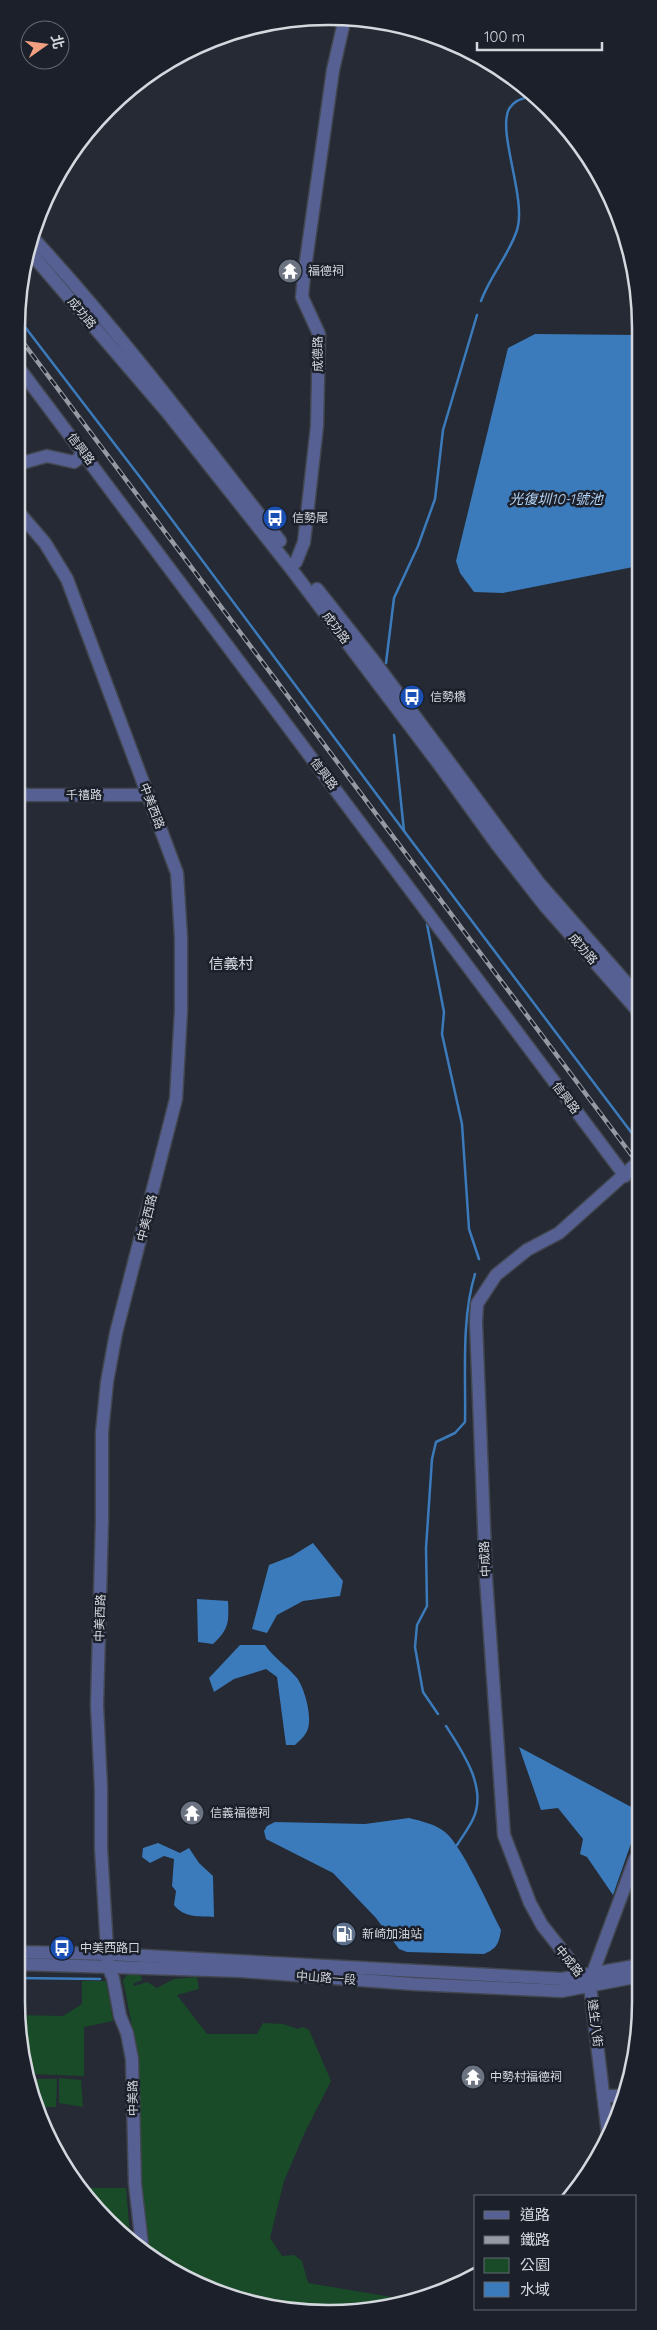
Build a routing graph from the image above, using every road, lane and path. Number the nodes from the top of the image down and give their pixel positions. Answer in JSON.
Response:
{"nodes":[{"id":1,"x":343,"y":26,"type":"edge"},
{"id":2,"x":37,"y":243,"type":"edge"},
{"id":3,"x":34,"y":256,"type":"edge"},
{"id":4,"x":25,"y":376,"type":"edge"},
{"id":5,"x":84,"y":454,"type":"junction"},
{"id":6,"x":25,"y":461,"type":"edge"},
{"id":7,"x":25,"y":520,"type":"edge"},
{"id":8,"x":292,"y":564,"type":"junction"},
{"id":9,"x":25,"y":795,"type":"edge"},
{"id":10,"x":148,"y":795,"type":"junction"},
{"id":11,"x":632,"y":989,"type":"edge"},
{"id":12,"x":632,"y":1004,"type":"edge"},
{"id":13,"x":632,"y":1168,"type":"edge"},
{"id":14,"x":625,"y":1176,"type":"junction"},
{"id":15,"x":632,"y":1867,"type":"edge"},
{"id":16,"x":25,"y":1953,"type":"edge"},
{"id":17,"x":109,"y":1960,"type":"junction"},
{"id":18,"x":25,"y":1964,"type":"edge"},
{"id":19,"x":632,"y":1967,"type":"edge"},
{"id":20,"x":632,"y":1977,"type":"edge"},
{"id":21,"x":588,"y":1979,"type":"junction"},
{"id":22,"x":604,"y":2096,"type":"junction"},
{"id":23,"x":617,"y":2096,"type":"edge"},
{"id":24,"x":607,"y":2123,"type":"edge"},
{"id":25,"x":141,"y":2240,"type":"edge"}],
"edges":[{"from":1,"to":8,"type":"street","name":"成德路"},
{"from":2,"to":8,"type":"street","name":"成功路"},
{"from":3,"to":8,"type":"street","name":"成功路"},
{"from":4,"to":5,"type":"street","name":"信興路"},
{"from":5,"to":6,"type":"street"},
{"from":5,"to":14,"type":"street","name":"信興路"},
{"from":7,"to":10,"type":"street","name":"中美西路"},
{"from":8,"to":11,"type":"street","name":"成功路"},
{"from":8,"to":12,"type":"street","name":"成功路"},
{"from":9,"to":10,"type":"street","name":"千禧路"},
{"from":10,"to":17,"type":"street","name":"中美西路"},
{"from":13,"to":14,"type":"street","name":"中成路"},
{"from":14,"to":21,"type":"street","name":"中成路"},
{"from":15,"to":21,"type":"street","name":"達生八街"},
{"from":16,"to":17,"type":"street","name":"中山路一段"},
{"from":17,"to":18,"type":"street","name":"中山路一段"},
{"from":17,"to":21,"type":"street","name":"中山路一段"},
{"from":17,"to":25,"type":"street","name":"中美路"},
{"from":19,"to":21,"type":"street","name":"中山路一段"},
{"from":20,"to":21,"type":"street","name":"中山路一段"},
{"from":21,"to":22,"type":"street","name":"達生八街"},
{"from":22,"to":23,"type":"street"},
{"from":22,"to":24,"type":"street","name":"達生八街"}]}
